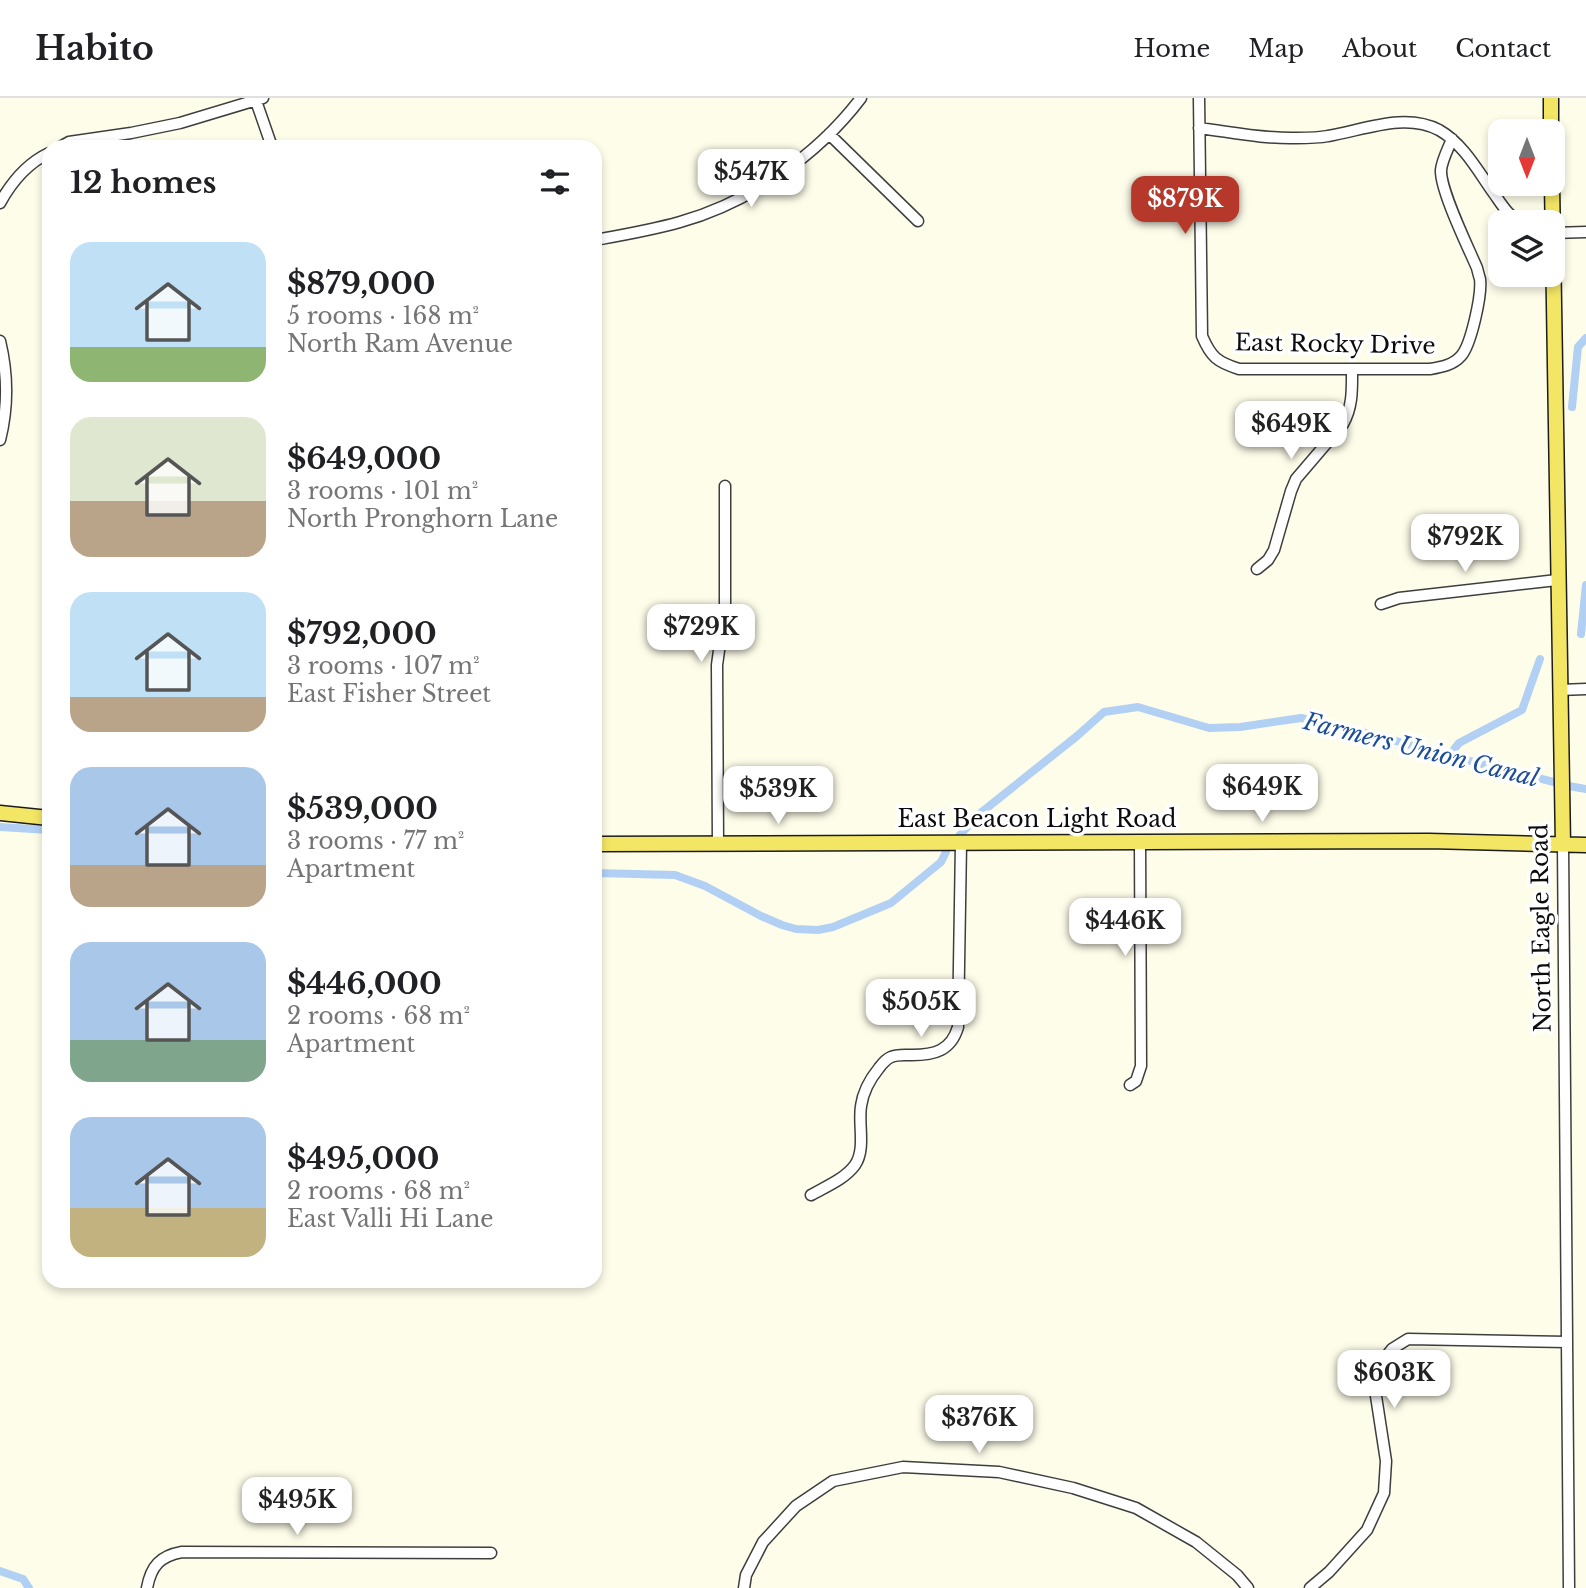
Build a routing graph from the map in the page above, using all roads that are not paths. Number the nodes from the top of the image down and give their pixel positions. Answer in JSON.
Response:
{"nodes":[{"id":1,"x":861,"y":98,"type":"edge"},
{"id":2,"x":1199,"y":98,"type":"edge"},
{"id":3,"x":1550,"y":98,"type":"edge"},
{"id":4,"x":259,"y":99,"type":"edge"},
{"id":5,"x":1551,"y":119,"type":"edge"},
{"id":6,"x":1199,"y":128,"type":"junction"},
{"id":7,"x":828,"y":134,"type":"junction"},
{"id":8,"x":1452,"y":139,"type":"junction"},
{"id":9,"x":83,"y":140,"type":"edge"},
{"id":10,"x":270,"y":140,"type":"edge"},
{"id":11,"x":42,"y":156,"type":"edge"},
{"id":12,"x":0,"y":203,"type":"edge"},
{"id":13,"x":1506,"y":210,"type":"edge"},
{"id":14,"x":918,"y":221,"type":"dead end"},
{"id":15,"x":1586,"y":232,"type":"edge"},
{"id":16,"x":1565,"y":233,"type":"edge"},
{"id":17,"x":602,"y":238,"type":"edge"},
{"id":18,"x":1553,"y":287,"type":"edge"},
{"id":19,"x":0,"y":341,"type":"edge"},
{"id":20,"x":1352,"y":369,"type":"junction"},
{"id":21,"x":0,"y":440,"type":"edge"},
{"id":22,"x":725,"y":486,"type":"dead end"},
{"id":23,"x":1257,"y":569,"type":"dead end"},
{"id":24,"x":1557,"y":580,"type":"junction"},
{"id":25,"x":1381,"y":604,"type":"dead end"},
{"id":26,"x":1586,"y":689,"type":"edge"},
{"id":27,"x":1559,"y":690,"type":"junction"},
{"id":28,"x":0,"y":813,"type":"edge"},
{"id":29,"x":42,"y":817,"type":"edge"},
{"id":30,"x":1140,"y":842,"type":"junction"},
{"id":31,"x":961,"y":843,"type":"junction"},
{"id":32,"x":602,"y":844,"type":"edge"},
{"id":33,"x":718,"y":844,"type":"junction"},
{"id":34,"x":1563,"y":845,"type":"junction"},
{"id":35,"x":1586,"y":845,"type":"edge"},
{"id":36,"x":1130,"y":1085,"type":"dead end"},
{"id":37,"x":811,"y":1195,"type":"dead end"},
{"id":38,"x":1567,"y":1342,"type":"junction"},
{"id":39,"x":491,"y":1553,"type":"dead end"},
{"id":40,"x":147,"y":1588,"type":"edge"},
{"id":41,"x":744,"y":1588,"type":"edge"},
{"id":42,"x":1248,"y":1588,"type":"edge"},
{"id":43,"x":1310,"y":1588,"type":"edge"},
{"id":44,"x":1569,"y":1588,"type":"edge"}],
"edges":[{"from":1,"to":7,"type":"street"},
{"from":2,"to":6,"type":"street"},
{"from":3,"to":5,"type":"main road"},
{"from":4,"to":9,"type":"street"},
{"from":4,"to":10,"type":"street"},
{"from":6,"to":8,"type":"street"},
{"from":6,"to":20,"type":"street","name":"East Rocky Drive"},
{"from":7,"to":14,"type":"street"},
{"from":7,"to":17,"type":"street"},
{"from":8,"to":13,"type":"street"},
{"from":8,"to":20,"type":"street","name":"East Rocky Drive"},
{"from":11,"to":12,"type":"street"},
{"from":15,"to":16,"type":"street"},
{"from":18,"to":24,"type":"main road","name":"North Eagle Road"},
{"from":19,"to":21,"type":"street"},
{"from":20,"to":23,"type":"street"},
{"from":22,"to":33,"type":"street"},
{"from":24,"to":25,"type":"street"},
{"from":24,"to":27,"type":"main road","name":"North Eagle Road"},
{"from":26,"to":27,"type":"street"},
{"from":27,"to":34,"type":"main road","name":"North Eagle Road"},
{"from":28,"to":29,"type":"main road"},
{"from":30,"to":31,"type":"main road","name":"East Beacon Light Road"},
{"from":30,"to":34,"type":"main road","name":"East Beacon Light Road"},
{"from":30,"to":36,"type":"street"},
{"from":31,"to":33,"type":"main road","name":"East Beacon Light Road"},
{"from":31,"to":37,"type":"street"},
{"from":32,"to":33,"type":"main road","name":"East Beacon Light Road"},
{"from":34,"to":35,"type":"main road","name":"East Beacon Light Road"},
{"from":34,"to":38,"type":"street","name":"North Eagle Road"},
{"from":38,"to":43,"type":"street"},
{"from":38,"to":44,"type":"street","name":"North Eagle Road"},
{"from":39,"to":40,"type":"street"},
{"from":41,"to":42,"type":"street"}]}
